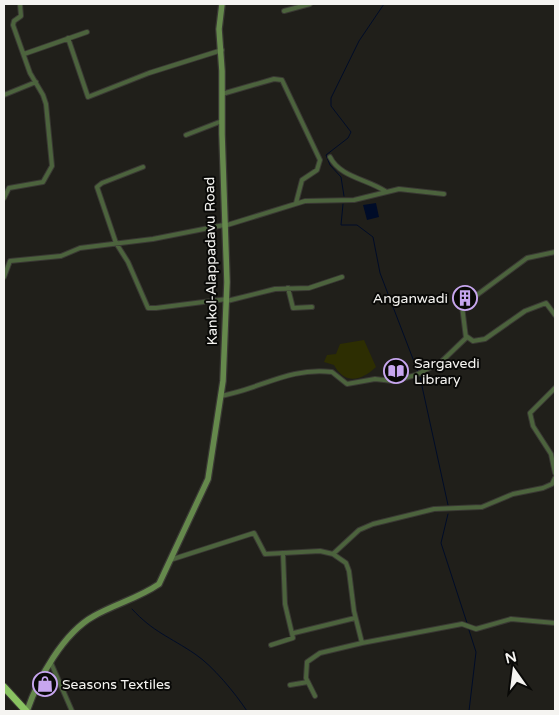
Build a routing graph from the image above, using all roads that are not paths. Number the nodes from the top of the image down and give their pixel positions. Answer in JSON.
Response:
{"nodes":[{"id":1,"x":20,"y":4,"type":"edge"},
{"id":2,"x":222,"y":4,"type":"edge"},
{"id":3,"x":310,"y":4,"type":"edge"},
{"id":4,"x":284,"y":11,"type":"dead end"},
{"id":5,"x":87,"y":32,"type":"dead end"},
{"id":6,"x":68,"y":38,"type":"junction"},
{"id":7,"x":222,"y":50,"type":"junction"},
{"id":8,"x":24,"y":54,"type":"junction"},
{"id":9,"x":36,"y":82,"type":"junction"},
{"id":10,"x":222,"y":94,"type":"junction"},
{"id":11,"x":4,"y":95,"type":"edge"},
{"id":12,"x":222,"y":120,"type":"junction"},
{"id":13,"x":186,"y":135,"type":"dead end"},
{"id":14,"x":330,"y":157,"type":"dead end"},
{"id":15,"x":143,"y":167,"type":"dead end"},
{"id":16,"x":385,"y":191,"type":"junction"},
{"id":17,"x":444,"y":194,"type":"dead end"},
{"id":18,"x":4,"y":198,"type":"edge"},
{"id":19,"x":296,"y":204,"type":"junction"},
{"id":20,"x":224,"y":226,"type":"junction"},
{"id":21,"x":116,"y":244,"type":"junction"},
{"id":22,"x":555,"y":252,"type":"edge"},
{"id":23,"x":4,"y":277,"type":"edge"},
{"id":24,"x":342,"y":277,"type":"dead end"},
{"id":25,"x":288,"y":288,"type":"junction"},
{"id":26,"x":227,"y":300,"type":"junction"},
{"id":27,"x":312,"y":307,"type":"dead end"},
{"id":28,"x":555,"y":315,"type":"edge"},
{"id":29,"x":466,"y":336,"type":"junction"},
{"id":30,"x":555,"y":388,"type":"edge"},
{"id":31,"x":220,"y":396,"type":"junction"},
{"id":32,"x":555,"y":473,"type":"edge"},
{"id":33,"x":555,"y":478,"type":"edge"},
{"id":34,"x":282,"y":553,"type":"junction"},
{"id":35,"x":333,"y":554,"type":"junction"},
{"id":36,"x":170,"y":560,"type":"junction"},
{"id":37,"x":355,"y":618,"type":"junction"},
{"id":38,"x":555,"y":623,"type":"edge"},
{"id":39,"x":294,"y":632,"type":"junction"},
{"id":40,"x":362,"y":643,"type":"junction"},
{"id":41,"x":271,"y":645,"type":"dead end"},
{"id":42,"x":51,"y":663,"type":"junction"},
{"id":43,"x":308,"y":682,"type":"junction"},
{"id":44,"x":290,"y":685,"type":"dead end"},
{"id":45,"x":4,"y":687,"type":"edge"},
{"id":46,"x":315,"y":696,"type":"dead end"},
{"id":47,"x":26,"y":711,"type":"edge"},
{"id":48,"x":72,"y":711,"type":"edge"}],
"edges":[{"from":1,"to":8,"type":"street"},
{"from":2,"to":7,"type":"main road","name":"Kankol-Alappadavu Road"},
{"from":3,"to":4,"type":"street"},
{"from":5,"to":6,"type":"street"},
{"from":6,"to":7,"type":"street"},
{"from":6,"to":8,"type":"street"},
{"from":7,"to":10,"type":"main road","name":"Kankol-Alappadavu Road"},
{"from":8,"to":9,"type":"street"},
{"from":9,"to":11,"type":"street"},
{"from":9,"to":18,"type":"street"},
{"from":10,"to":12,"type":"main road","name":"Kankol-Alappadavu Road"},
{"from":10,"to":19,"type":"street"},
{"from":12,"to":13,"type":"street"},
{"from":12,"to":20,"type":"main road","name":"Kankol-Alappadavu Road"},
{"from":14,"to":16,"type":"street"},
{"from":15,"to":21,"type":"street"},
{"from":16,"to":17,"type":"street"},
{"from":16,"to":19,"type":"street"},
{"from":19,"to":20,"type":"street"},
{"from":20,"to":21,"type":"street"},
{"from":20,"to":26,"type":"main road","name":"Kankol-Alappadavu Road"},
{"from":21,"to":23,"type":"street"},
{"from":21,"to":26,"type":"street"},
{"from":22,"to":29,"type":"street"},
{"from":24,"to":25,"type":"street"},
{"from":25,"to":26,"type":"street"},
{"from":25,"to":27,"type":"street"},
{"from":26,"to":31,"type":"main road","name":"Kankol-Alappadavu Road"},
{"from":28,"to":29,"type":"street"},
{"from":29,"to":31,"type":"street"},
{"from":30,"to":32,"type":"street"},
{"from":31,"to":36,"type":"main road","name":"Kankol-Alappadavu Road"},
{"from":33,"to":35,"type":"street"},
{"from":34,"to":35,"type":"street"},
{"from":34,"to":36,"type":"street"},
{"from":34,"to":39,"type":"street"},
{"from":35,"to":37,"type":"street"},
{"from":36,"to":42,"type":"main road","name":"Kankol-Alappadavu Road"},
{"from":37,"to":39,"type":"street"},
{"from":37,"to":40,"type":"street"},
{"from":38,"to":40,"type":"street"},
{"from":39,"to":41,"type":"street"},
{"from":40,"to":43,"type":"street"},
{"from":42,"to":47,"type":"main road","name":"Kankol-Alappadavu Road"},
{"from":42,"to":48,"type":"street"},
{"from":43,"to":44,"type":"street"},
{"from":43,"to":46,"type":"street"},
{"from":45,"to":47,"type":"highway"}]}
